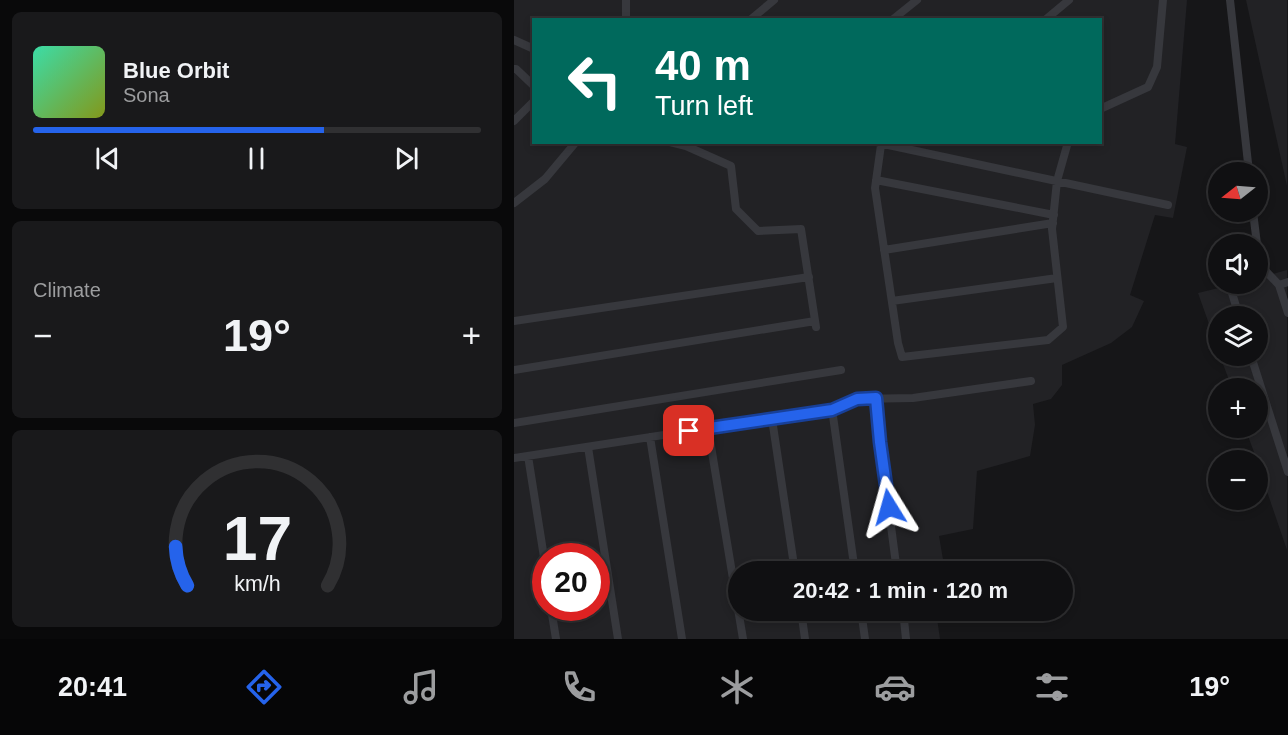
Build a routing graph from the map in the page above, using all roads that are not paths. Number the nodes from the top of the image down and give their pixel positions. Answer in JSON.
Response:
{"nodes":[{"id":1,"x":626,"y":0,"type":"edge"},
{"id":2,"x":774,"y":0,"type":"edge"},
{"id":3,"x":917,"y":0,"type":"edge"},
{"id":4,"x":1069,"y":0,"type":"edge"},
{"id":5,"x":1163,"y":0,"type":"edge"},
{"id":6,"x":1231,"y":0,"type":"edge"},
{"id":7,"x":626,"y":18,"type":"edge"},
{"id":8,"x":752,"y":18,"type":"edge"},
{"id":9,"x":894,"y":18,"type":"edge"},
{"id":10,"x":1047,"y":18,"type":"edge"},
{"id":11,"x":514,"y":40,"type":"edge"},
{"id":12,"x":532,"y":47,"type":"edge"},
{"id":13,"x":514,"y":69,"type":"edge"},
{"id":14,"x":532,"y":84,"type":"edge"},
{"id":15,"x":532,"y":103,"type":"edge"},
{"id":16,"x":1102,"y":108,"type":"edge"},
{"id":17,"x":514,"y":121,"type":"edge"},
{"id":18,"x":574,"y":144,"type":"edge"},
{"id":19,"x":678,"y":144,"type":"edge"},
{"id":20,"x":880,"y":144,"type":"edge"},
{"id":21,"x":1067,"y":144,"type":"edge"},
{"id":22,"x":1248,"y":162,"type":"edge"},
{"id":23,"x":876,"y":180,"type":"junction"},
{"id":24,"x":1057,"y":181,"type":"junction"},
{"id":25,"x":514,"y":203,"type":"edge"},
{"id":26,"x":1168,"y":205,"type":"dead end"},
{"id":27,"x":1053,"y":219,"type":"junction"},
{"id":28,"x":884,"y":250,"type":"junction"},
{"id":29,"x":1268,"y":274,"type":"edge"},
{"id":30,"x":809,"y":277,"type":"junction"},
{"id":31,"x":1271,"y":277,"type":"junction"},
{"id":32,"x":1057,"y":278,"type":"junction"},
{"id":33,"x":1268,"y":278,"type":"edge"},
{"id":34,"x":1288,"y":282,"type":"edge"},
{"id":35,"x":1279,"y":285,"type":"junction"},
{"id":36,"x":892,"y":301,"type":"junction"},
{"id":37,"x":1288,"y":313,"type":"edge"},
{"id":38,"x":514,"y":321,"type":"edge"},
{"id":39,"x":1254,"y":366,"type":"edge"},
{"id":40,"x":514,"y":370,"type":"edge"},
{"id":41,"x":841,"y":370,"type":"dead end"},
{"id":42,"x":1032,"y":381,"type":"dead end"},
{"id":43,"x":876,"y":398,"type":"junction"},
{"id":44,"x":832,"y":410,"type":"junction"},
{"id":45,"x":772,"y":419,"type":"junction"},
{"id":46,"x":514,"y":423,"type":"edge"},
{"id":47,"x":708,"y":429,"type":"junction"},
{"id":48,"x":650,"y":437,"type":"junction"},
{"id":49,"x":588,"y":447,"type":"junction"},
{"id":50,"x":528,"y":456,"type":"junction"},
{"id":51,"x":514,"y":459,"type":"edge"},
{"id":52,"x":1288,"y":472,"type":"edge"},
{"id":53,"x":542,"y":543,"type":"edge"},
{"id":54,"x":793,"y":561,"type":"edge"},
{"id":55,"x":853,"y":561,"type":"edge"},
{"id":56,"x":896,"y":561,"type":"edge"},
{"id":57,"x":553,"y":621,"type":"edge"},
{"id":58,"x":803,"y":621,"type":"edge"},
{"id":59,"x":863,"y":621,"type":"edge"},
{"id":60,"x":904,"y":621,"type":"edge"},
{"id":61,"x":556,"y":639,"type":"edge"},
{"id":62,"x":618,"y":639,"type":"edge"},
{"id":63,"x":682,"y":639,"type":"edge"},
{"id":64,"x":743,"y":639,"type":"edge"},
{"id":65,"x":805,"y":639,"type":"edge"},
{"id":66,"x":865,"y":639,"type":"edge"},
{"id":67,"x":906,"y":639,"type":"edge"}],
"edges":[{"from":1,"to":7,"type":"lane"},
{"from":2,"to":8,"type":"lane"},
{"from":3,"to":9,"type":"lane"},
{"from":4,"to":10,"type":"lane"},
{"from":5,"to":16,"type":"lane"},
{"from":6,"to":22,"type":"lane"},
{"from":11,"to":12,"type":"lane"},
{"from":13,"to":14,"type":"lane"},
{"from":15,"to":17,"type":"lane"},
{"from":18,"to":25,"type":"lane"},
{"from":19,"to":30,"type":"lane"},
{"from":20,"to":23,"type":"lane"},
{"from":20,"to":24,"type":"lane"},
{"from":21,"to":24,"type":"lane"},
{"from":23,"to":27,"type":"lane"},
{"from":23,"to":28,"type":"lane"},
{"from":24,"to":26,"type":"lane"},
{"from":24,"to":27,"type":"lane"},
{"from":27,"to":28,"type":"lane"},
{"from":27,"to":32,"type":"lane"},
{"from":28,"to":36,"type":"lane"},
{"from":29,"to":31,"type":"lane"},
{"from":30,"to":38,"type":"lane"},
{"from":30,"to":40,"type":"lane"},
{"from":31,"to":33,"type":"lane"},
{"from":31,"to":35,"type":"lane"},
{"from":32,"to":36,"type":"lane"},
{"from":32,"to":36,"type":"lane"},
{"from":34,"to":35,"type":"lane"},
{"from":35,"to":37,"type":"lane"},
{"from":39,"to":52,"type":"lane"},
{"from":41,"to":46,"type":"lane"},
{"from":42,"to":43,"type":"lane"},
{"from":43,"to":44,"type":"lane"},
{"from":43,"to":56,"type":"lane"},
{"from":44,"to":45,"type":"lane"},
{"from":44,"to":55,"type":"lane"},
{"from":45,"to":47,"type":"lane"},
{"from":45,"to":54,"type":"lane"},
{"from":47,"to":48,"type":"lane"},
{"from":47,"to":64,"type":"lane"},
{"from":48,"to":49,"type":"lane"},
{"from":48,"to":63,"type":"lane"},
{"from":49,"to":50,"type":"lane"},
{"from":49,"to":62,"type":"lane"},
{"from":50,"to":51,"type":"lane"},
{"from":50,"to":53,"type":"lane"},
{"from":57,"to":61,"type":"lane"},
{"from":58,"to":65,"type":"lane"},
{"from":59,"to":66,"type":"lane"},
{"from":60,"to":67,"type":"lane"}]}
